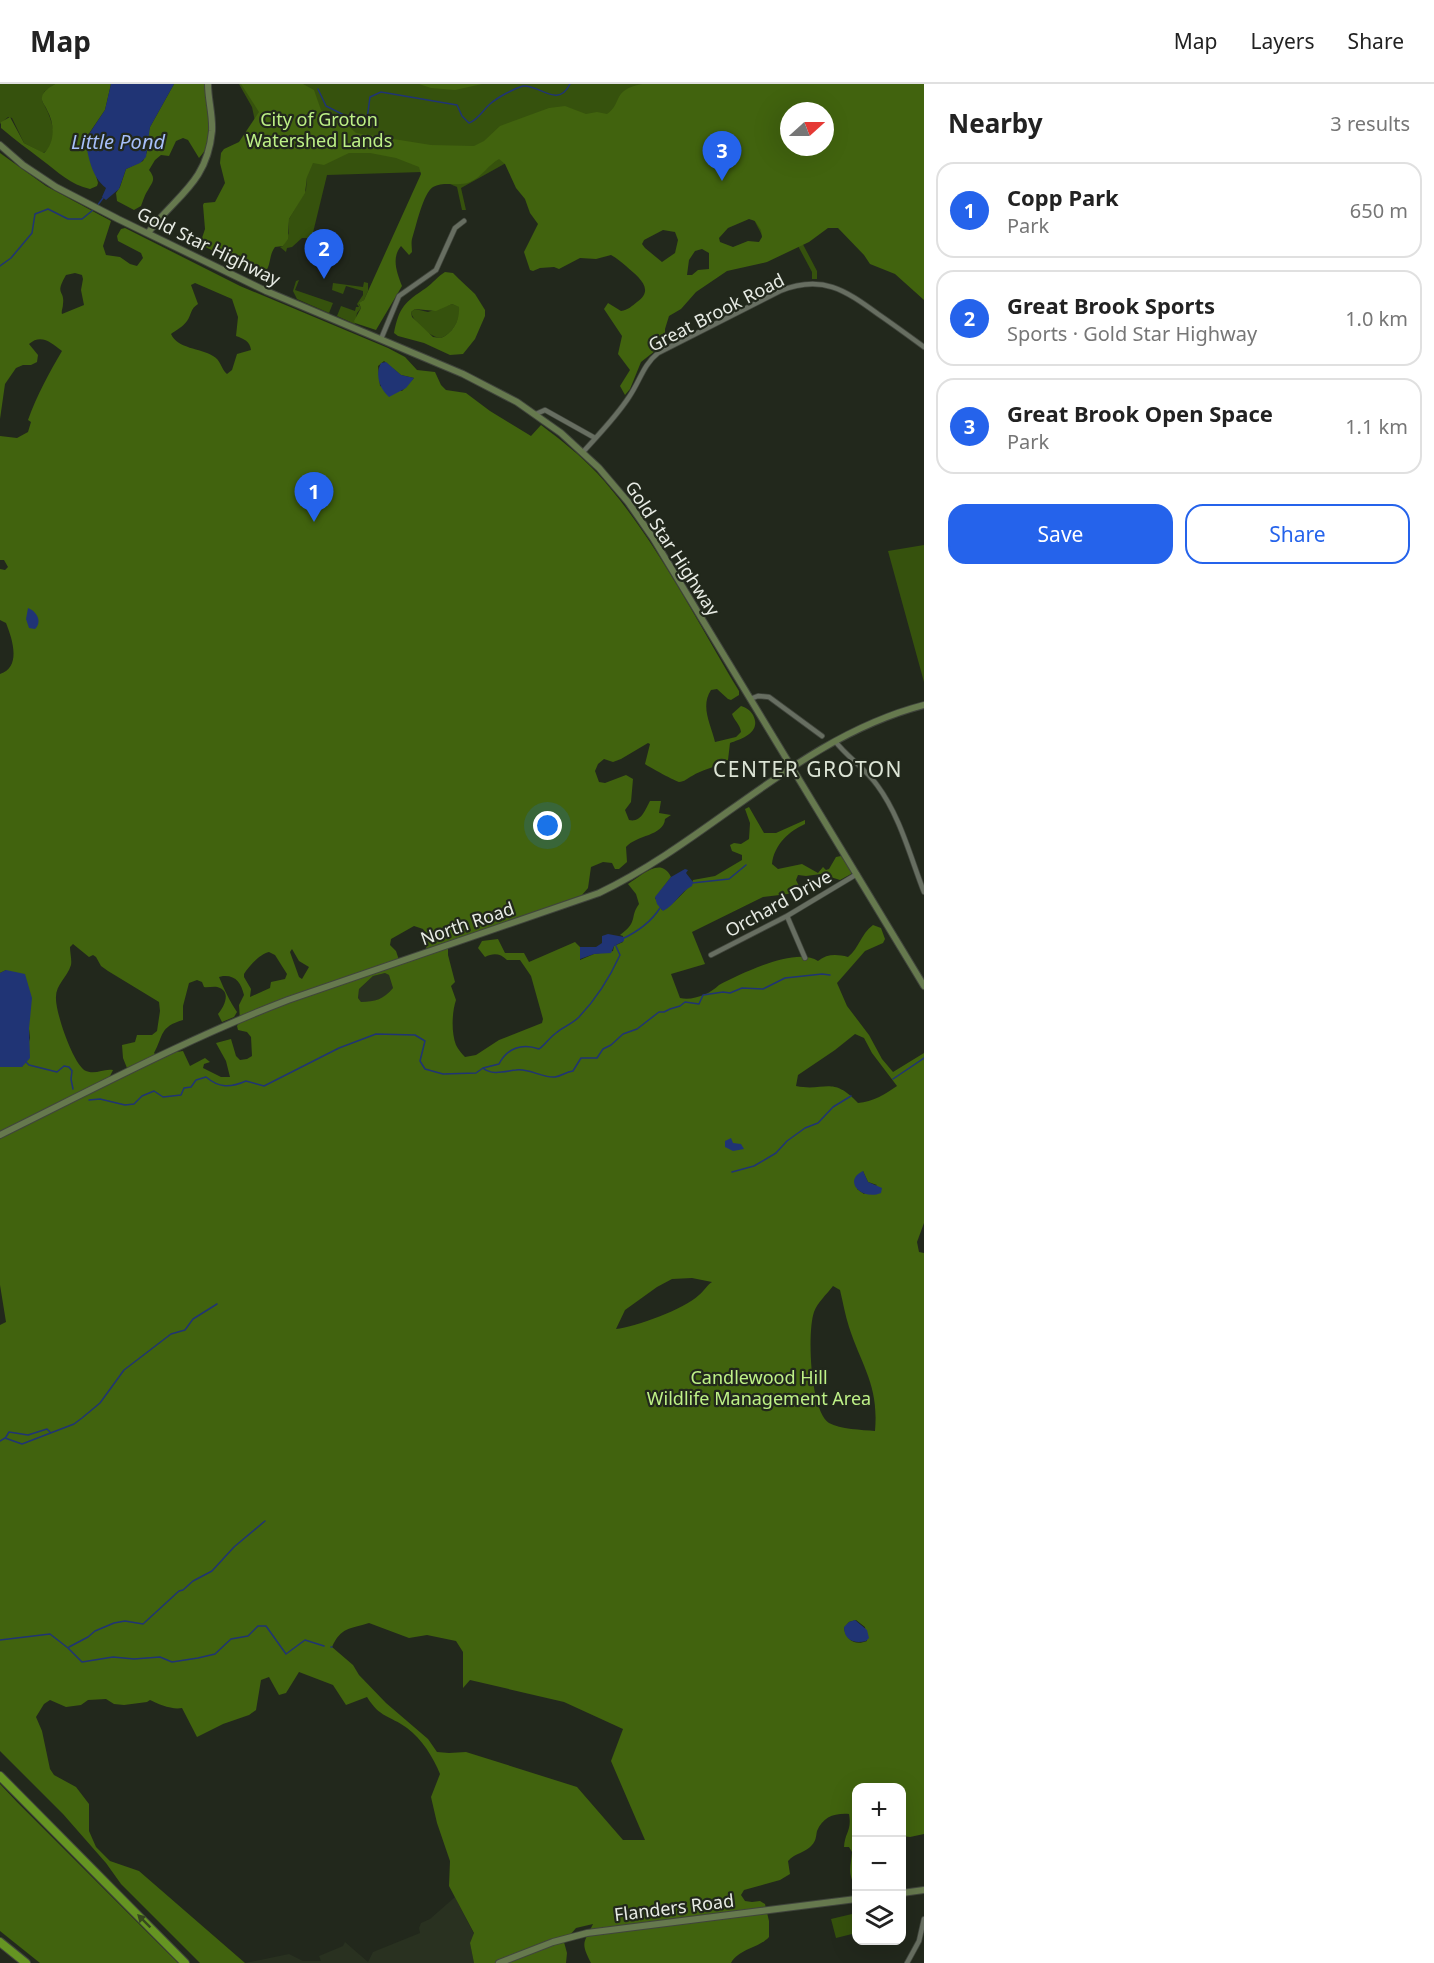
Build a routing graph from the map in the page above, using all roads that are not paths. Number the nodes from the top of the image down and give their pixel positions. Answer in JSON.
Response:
{"nodes":[{"id":1,"x":208,"y":84,"type":"edge"},
{"id":2,"x":0,"y":145,"type":"edge"},
{"id":3,"x":464,"y":221,"type":"dead end"},
{"id":4,"x":148,"y":233,"type":"junction"},
{"id":5,"x":381,"y":339,"type":"junction"},
{"id":6,"x":924,"y":347,"type":"edge"},
{"id":7,"x":536,"y":414,"type":"junction"},
{"id":8,"x":595,"y":438,"type":"junction"},
{"id":9,"x":582,"y":452,"type":"junction"},
{"id":10,"x":750,"y":699,"type":"junction"},
{"id":11,"x":924,"y":705,"type":"edge"},
{"id":12,"x":822,"y":736,"type":"dead end"},
{"id":13,"x":835,"y":741,"type":"junction"},
{"id":14,"x":793,"y":767,"type":"junction"},
{"id":15,"x":857,"y":874,"type":"junction"},
{"id":16,"x":924,"y":892,"type":"edge"},
{"id":17,"x":787,"y":916,"type":"junction"},
{"id":18,"x":711,"y":955,"type":"dead end"},
{"id":19,"x":805,"y":958,"type":"dead end"},
{"id":20,"x":924,"y":986,"type":"edge"},
{"id":21,"x":0,"y":1135,"type":"edge"},
{"id":22,"x":0,"y":1776,"type":"edge"},
{"id":23,"x":924,"y":1890,"type":"edge"},
{"id":24,"x":906,"y":1892,"type":"edge"},
{"id":25,"x":852,"y":1900,"type":"edge"},
{"id":26,"x":924,"y":1919,"type":"edge"},
{"id":27,"x":0,"y":1942,"type":"edge"},
{"id":28,"x":26,"y":1963,"type":"edge"},
{"id":29,"x":185,"y":1963,"type":"edge"},
{"id":30,"x":499,"y":1963,"type":"edge"},
{"id":31,"x":907,"y":1963,"type":"edge"}],
"edges":[{"from":1,"to":4,"type":"main road"},
{"from":2,"to":4,"type":"main road","name":"Gold Star Highway"},
{"from":3,"to":5,"type":"street"},
{"from":4,"to":5,"type":"main road","name":"Gold Star Highway"},
{"from":5,"to":7,"type":"main road","name":"Gold Star Highway"},
{"from":6,"to":8,"type":"street","name":"Great Brook Road"},
{"from":7,"to":8,"type":"street"},
{"from":7,"to":9,"type":"main road","name":"Gold Star Highway"},
{"from":8,"to":9,"type":"street","name":"Great Brook Road"},
{"from":9,"to":10,"type":"main road","name":"Gold Star Highway"},
{"from":10,"to":12,"type":"street"},
{"from":10,"to":14,"type":"main road","name":"Gold Star Highway"},
{"from":11,"to":13,"type":"main road","name":"North Road"},
{"from":13,"to":14,"type":"main road","name":"North Road"},
{"from":13,"to":16,"type":"street"},
{"from":14,"to":15,"type":"main road","name":"Gold Star Highway"},
{"from":14,"to":21,"type":"main road","name":"North Road"},
{"from":15,"to":17,"type":"street","name":"Orchard Drive"},
{"from":15,"to":20,"type":"main road","name":"Gold Star Highway"},
{"from":17,"to":18,"type":"street","name":"Orchard Drive"},
{"from":17,"to":19,"type":"street"},
{"from":29,"to":22,"type":"highway","one_way":true},
{"from":23,"to":24,"type":"main road"},
{"from":25,"to":30,"type":"main road","name":"Flanders Road"},
{"from":26,"to":31,"type":"street"},
{"from":27,"to":28,"type":"highway"}]}
